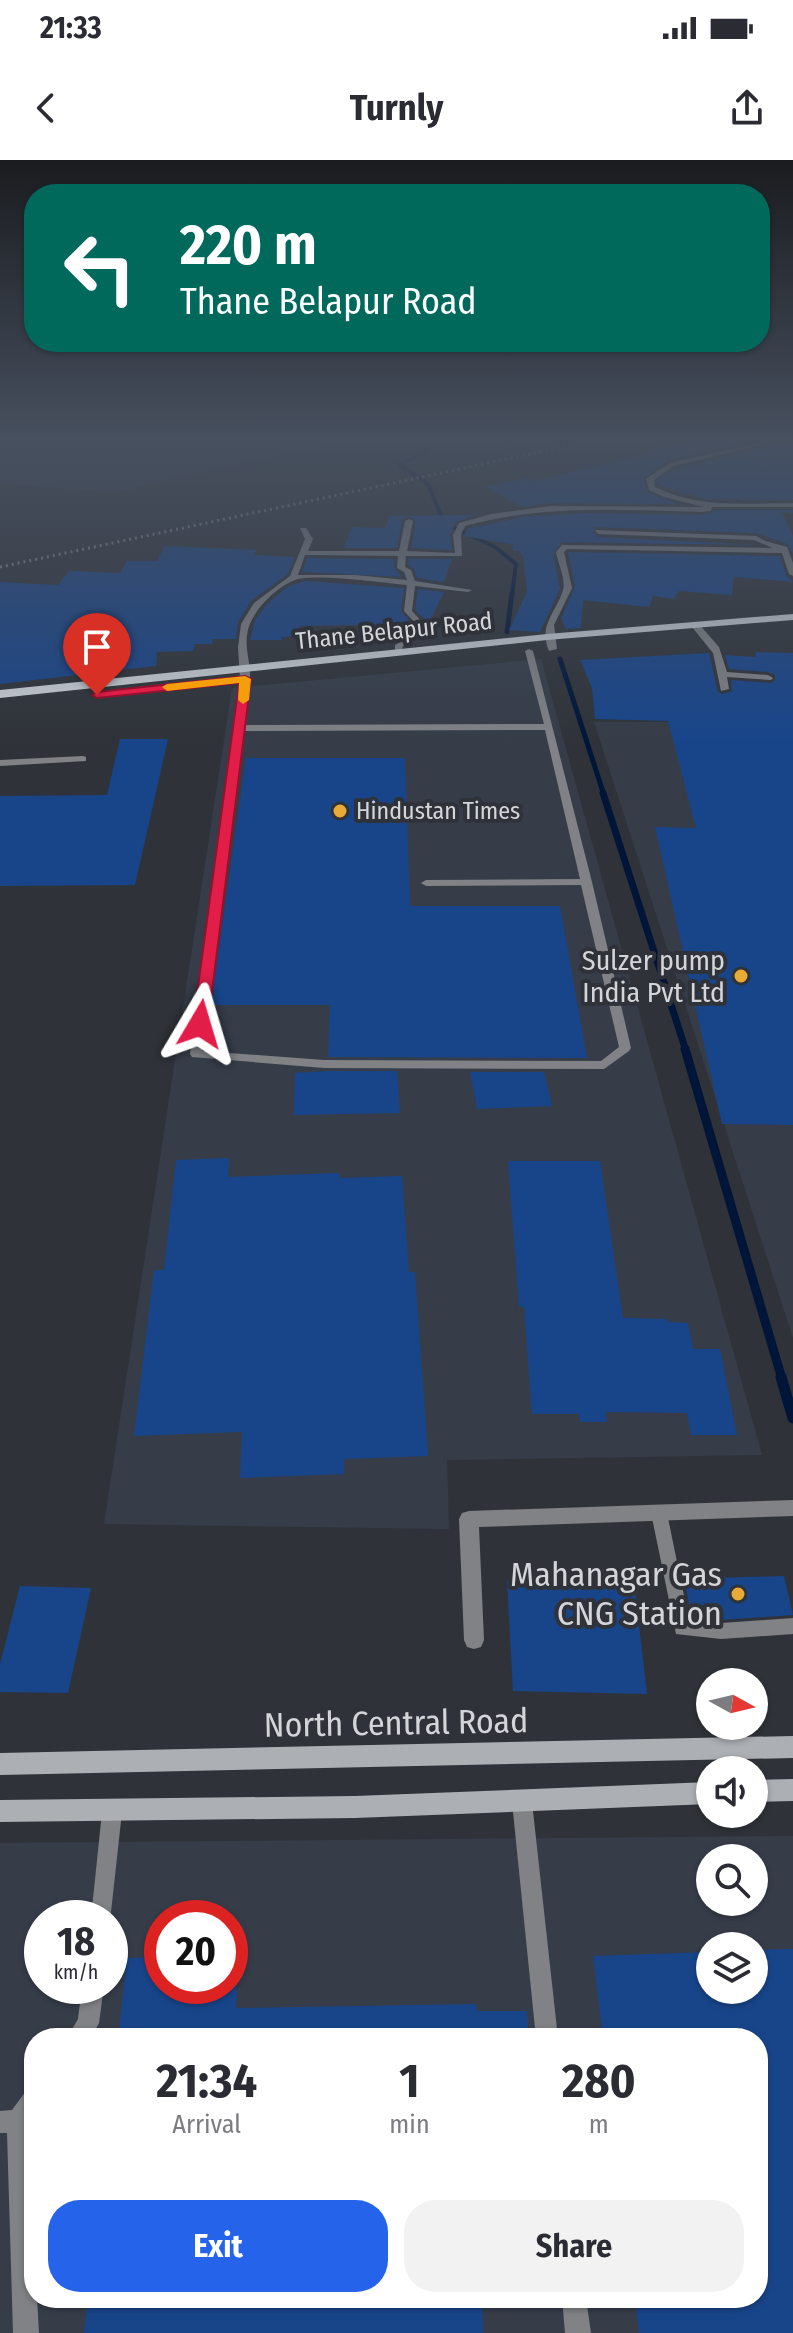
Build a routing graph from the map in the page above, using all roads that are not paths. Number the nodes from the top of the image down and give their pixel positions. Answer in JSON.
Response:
{"nodes":[{"id":1,"x":309,"y":539,"type":"edge"},
{"id":2,"x":406,"y":539,"type":"edge"},
{"id":3,"x":460,"y":539,"type":"edge"},
{"id":4,"x":759,"y":539,"type":"edge"},
{"id":5,"x":785,"y":551,"type":"junction"},
{"id":6,"x":304,"y":553,"type":"junction"},
{"id":7,"x":404,"y":555,"type":"junction"},
{"id":8,"x":793,"y":574,"type":"edge"},
{"id":9,"x":294,"y":577,"type":"junction"},
{"id":10,"x":412,"y":584,"type":"junction"},
{"id":11,"x":468,"y":590,"type":"dead end"},
{"id":12,"x":793,"y":617,"type":"edge"},
{"id":13,"x":695,"y":625,"type":"junction"},
{"id":14,"x":793,"y":630,"type":"edge"},
{"id":15,"x":707,"y":637,"type":"junction"},
{"id":16,"x":549,"y":643,"type":"junction"},
{"id":17,"x":529,"y":651,"type":"junction"},
{"id":18,"x":398,"y":652,"type":"junction"},
{"id":19,"x":246,"y":673,"type":"junction"},
{"id":20,"x":722,"y":674,"type":"junction"},
{"id":21,"x":768,"y":678,"type":"dead end"},
{"id":22,"x":724,"y":689,"type":"dead end"},
{"id":23,"x":0,"y":694,"type":"edge"},
{"id":24,"x":0,"y":705,"type":"edge"},
{"id":25,"x":549,"y":727,"type":"junction"},
{"id":26,"x":240,"y":728,"type":"junction"},
{"id":27,"x":83,"y":759,"type":"dead end"},
{"id":28,"x":0,"y":763,"type":"edge"},
{"id":29,"x":587,"y":882,"type":"junction"},
{"id":30,"x":426,"y":883,"type":"dead end"},
{"id":31,"x":793,"y":1508,"type":"edge"},
{"id":32,"x":659,"y":1513,"type":"junction"},
{"id":33,"x":793,"y":1626,"type":"edge"},
{"id":34,"x":474,"y":1640,"type":"dead end"},
{"id":35,"x":793,"y":1747,"type":"edge"},
{"id":36,"x":0,"y":1764,"type":"edge"},
{"id":37,"x":793,"y":1790,"type":"edge"},
{"id":38,"x":768,"y":1791,"type":"edge"},
{"id":39,"x":696,"y":1794,"type":"edge"},
{"id":40,"x":522,"y":1802,"type":"junction"},
{"id":41,"x":0,"y":1811,"type":"edge"},
{"id":42,"x":112,"y":1812,"type":"junction"},
{"id":43,"x":103,"y":1900,"type":"edge"},
{"id":44,"x":91,"y":2004,"type":"edge"},
{"id":45,"x":85,"y":2028,"type":"edge"},
{"id":46,"x":546,"y":2028,"type":"edge"},
{"id":47,"x":24,"y":2108,"type":"edge"},
{"id":48,"x":9,"y":2122,"type":"edge"},
{"id":49,"x":575,"y":2308,"type":"edge"},
{"id":50,"x":26,"y":2333,"type":"edge"},
{"id":51,"x":578,"y":2333,"type":"edge"}],
"edges":[{"from":1,"to":6,"type":"street"},
{"from":2,"to":7,"type":"street"},
{"from":3,"to":7,"type":"street"},
{"from":4,"to":5,"type":"street"},
{"from":5,"to":8,"type":"street"},
{"from":5,"to":16,"type":"street"},
{"from":6,"to":7,"type":"street"},
{"from":6,"to":9,"type":"street"},
{"from":7,"to":10,"type":"street"},
{"from":9,"to":10,"type":"street"},
{"from":9,"to":19,"type":"street"},
{"from":10,"to":11,"type":"street"},
{"from":10,"to":18,"type":"street"},
{"from":12,"to":13,"type":"main road","name":"Thane Belapur Road"},
{"from":13,"to":15,"type":"street"},
{"from":13,"to":16,"type":"main road","name":"Thane Belapur Road"},
{"from":14,"to":15,"type":"main road","name":"Thane Belapur Road"},
{"from":15,"to":16,"type":"main road","name":"Thane Belapur Road"},
{"from":15,"to":20,"type":"street"},
{"from":16,"to":17,"type":"main road","name":"Thane Belapur Road"},
{"from":16,"to":18,"type":"main road","name":"Thane Belapur Road"},
{"from":17,"to":19,"type":"main road","name":"Thane Belapur Road"},
{"from":17,"to":25,"type":"lane"},
{"from":18,"to":19,"type":"main road","name":"Thane Belapur Road"},
{"from":19,"to":23,"type":"main road","name":"Thane Belapur Road"},
{"from":19,"to":24,"type":"main road","name":"Thane Belapur Road"},
{"from":19,"to":26,"type":"lane"},
{"from":20,"to":21,"type":"street"},
{"from":20,"to":22,"type":"street"},
{"from":25,"to":26,"type":"lane"},
{"from":25,"to":29,"type":"lane"},
{"from":26,"to":29,"type":"lane"},
{"from":27,"to":28,"type":"lane"},
{"from":29,"to":30,"type":"lane"},
{"from":31,"to":32,"type":"street"},
{"from":32,"to":33,"type":"lane"},
{"from":32,"to":34,"type":"street"},
{"from":35,"to":36,"type":"main road","name":"North Central Road"},
{"from":37,"to":38,"type":"main road"},
{"from":39,"to":40,"type":"main road"},
{"from":40,"to":42,"type":"main road"},
{"from":40,"to":46,"type":"lane"},
{"from":41,"to":42,"type":"main road"},
{"from":42,"to":43,"type":"lane"},
{"from":44,"to":45,"type":"lane"},
{"from":47,"to":48,"type":"lane"},
{"from":48,"to":50,"type":"lane"},
{"from":49,"to":51,"type":"lane"}]}
